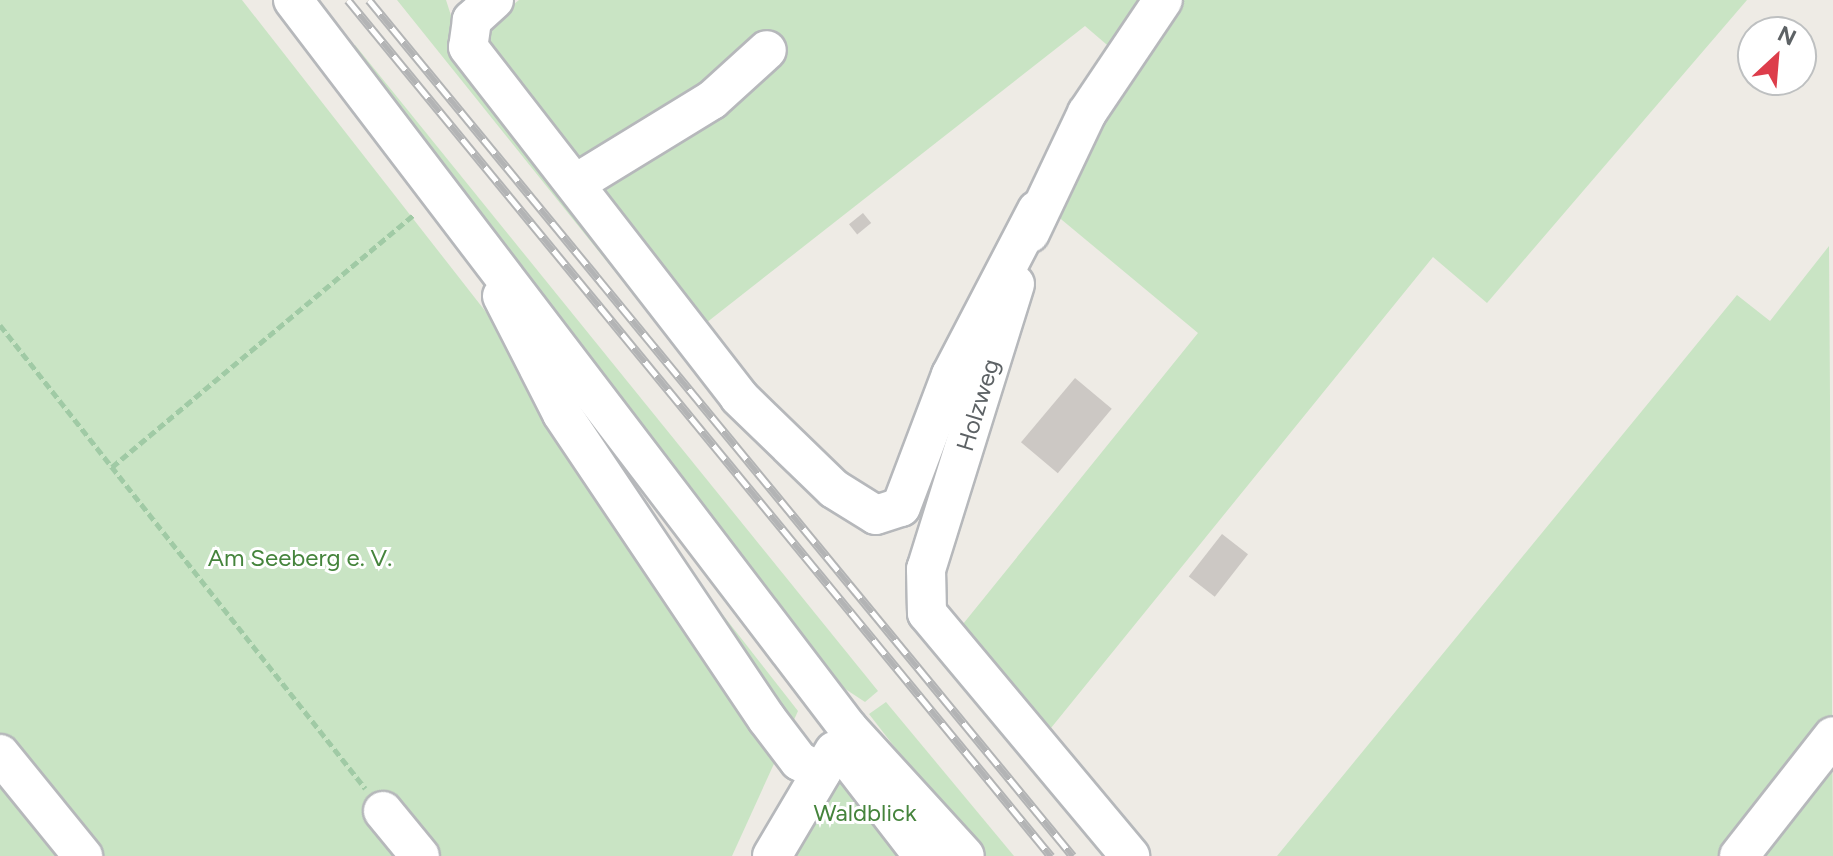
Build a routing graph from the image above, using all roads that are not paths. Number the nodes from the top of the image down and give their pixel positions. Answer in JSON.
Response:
{"nodes":[{"id":1,"x":293,"y":0,"type":"edge"},
{"id":2,"x":494,"y":0,"type":"edge"},
{"id":3,"x":1163,"y":0,"type":"edge"},
{"id":4,"x":767,"y":50,"type":"dead end"},
{"id":5,"x":578,"y":182,"type":"junction"},
{"id":6,"x":1037,"y":210,"type":"junction"},
{"id":7,"x":485,"y":252,"type":"junction"},
{"id":8,"x":848,"y":728,"type":"junction"},
{"id":9,"x":1833,"y":736,"type":"edge"},
{"id":10,"x":0,"y":754,"type":"edge"},
{"id":11,"x":821,"y":772,"type":"junction"},
{"id":12,"x":383,"y":811,"type":"road end"},
{"id":13,"x":83,"y":856,"type":"edge"},
{"id":14,"x":420,"y":856,"type":"edge"},
{"id":15,"x":772,"y":856,"type":"edge"},
{"id":16,"x":923,"y":856,"type":"edge"},
{"id":17,"x":965,"y":856,"type":"edge"},
{"id":18,"x":1130,"y":856,"type":"edge"},
{"id":19,"x":1739,"y":856,"type":"edge"}],
"edges":[{"from":1,"to":7,"type":"street"},
{"from":2,"to":5,"type":"street"},
{"from":3,"to":6,"type":"street","name":"Holzweg"},
{"from":4,"to":5,"type":"street"},
{"from":5,"to":6,"type":"street"},
{"from":6,"to":18,"type":"street","name":"Holzweg"},
{"from":7,"to":8,"type":"street"},
{"from":7,"to":11,"type":"street"},
{"from":8,"to":11,"type":"street"},
{"from":8,"to":16,"type":"street"},
{"from":8,"to":17,"type":"street"},
{"from":9,"to":19,"type":"street"},
{"from":10,"to":13,"type":"street"},
{"from":11,"to":15,"type":"street"},
{"from":12,"to":14,"type":"street"}]}
